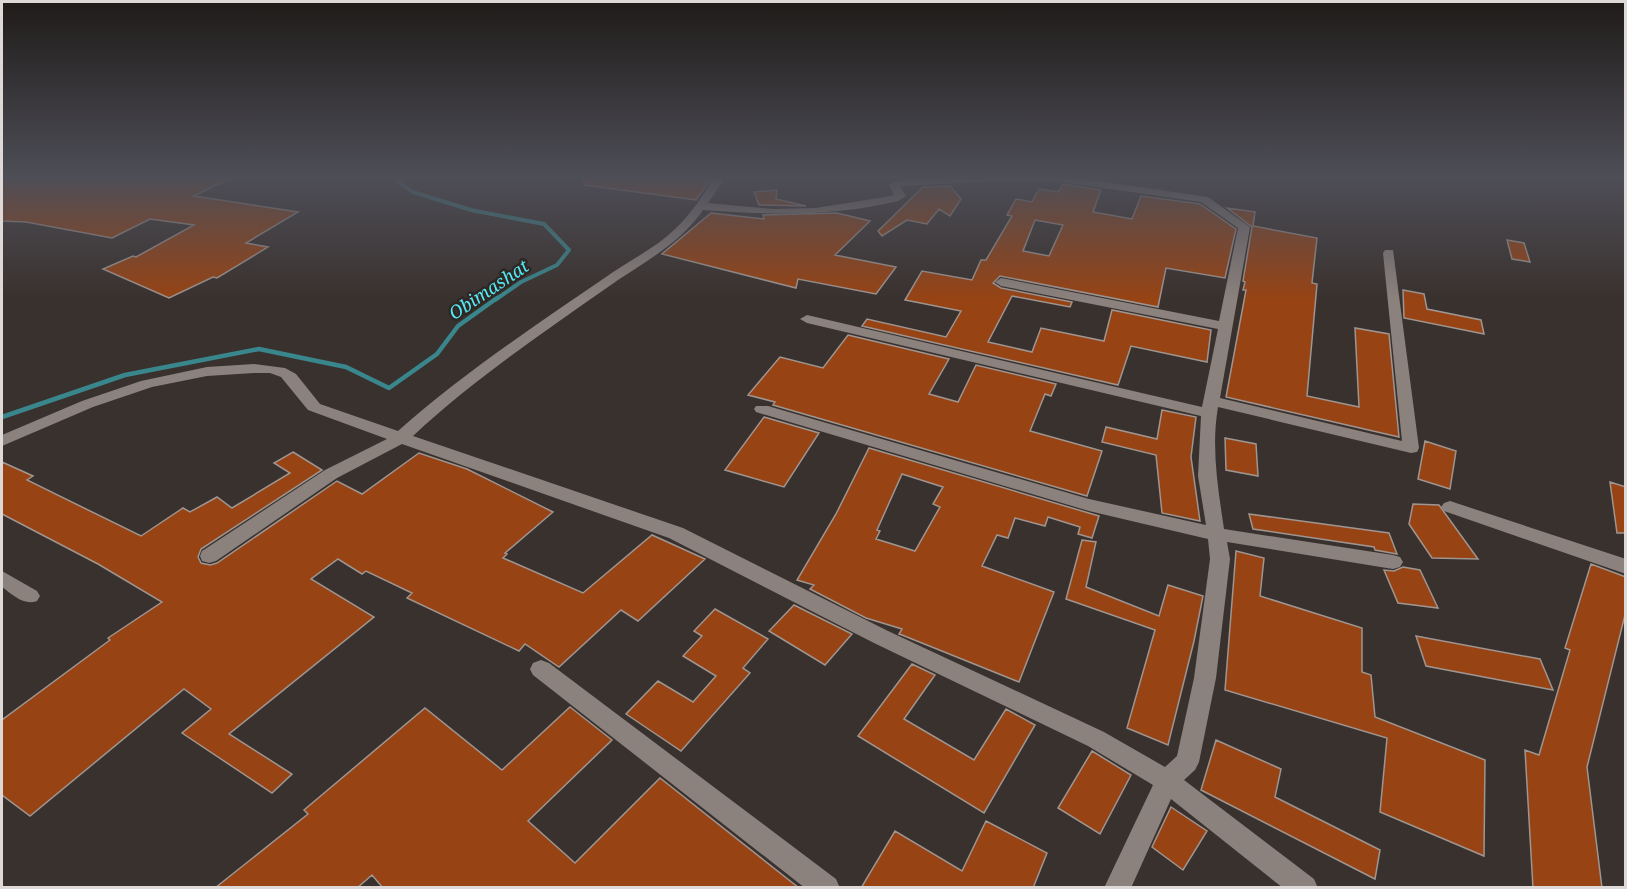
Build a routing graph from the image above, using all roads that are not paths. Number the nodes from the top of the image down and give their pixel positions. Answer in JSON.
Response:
{"nodes":[{"id":1,"x":692,"y":217,"type":"edge"},
{"id":2,"x":1230,"y":217,"type":"edge"},
{"id":3,"x":1389,"y":253,"type":"dead end"},
{"id":4,"x":1001,"y":282,"type":"dead end"},
{"id":5,"x":807,"y":319,"type":"dead end"},
{"id":6,"x":1225,"y":326,"type":"junction"},
{"id":7,"x":1210,"y":407,"type":"junction"},
{"id":8,"x":762,"y":409,"type":"dead end"},
{"id":9,"x":401,"y":438,"type":"junction"},
{"id":10,"x":2,"y":441,"type":"edge"},
{"id":11,"x":1450,"y":507,"type":"dead end"},
{"id":12,"x":1216,"y":534,"type":"junction"},
{"id":13,"x":208,"y":556,"type":"dead end"},
{"id":14,"x":1393,"y":562,"type":"dead end"},
{"id":15,"x":1626,"y":567,"type":"edge"},
{"id":16,"x":2,"y":578,"type":"edge"},
{"id":17,"x":30,"y":596,"type":"dead end"},
{"id":18,"x":541,"y":669,"type":"dead end"},
{"id":19,"x":1167,"y":781,"type":"junction"},
{"id":20,"x":827,"y":888,"type":"edge"},
{"id":21,"x":1118,"y":888,"type":"edge"},
{"id":22,"x":1305,"y":888,"type":"edge"}],
"edges":[{"from":1,"to":9,"type":"street"},
{"from":2,"to":6,"type":"street"},
{"from":3,"to":7,"type":"street"},
{"from":4,"to":6,"type":"street"},
{"from":5,"to":7,"type":"street"},
{"from":6,"to":7,"type":"street"},
{"from":7,"to":12,"type":"street"},
{"from":8,"to":12,"type":"street"},
{"from":9,"to":10,"type":"street"},
{"from":9,"to":13,"type":"street"},
{"from":9,"to":19,"type":"street"},
{"from":11,"to":15,"type":"street"},
{"from":12,"to":14,"type":"street"},
{"from":12,"to":19,"type":"street"},
{"from":16,"to":17,"type":"street"},
{"from":18,"to":20,"type":"street"},
{"from":19,"to":21,"type":"street"},
{"from":19,"to":22,"type":"street"}]}
